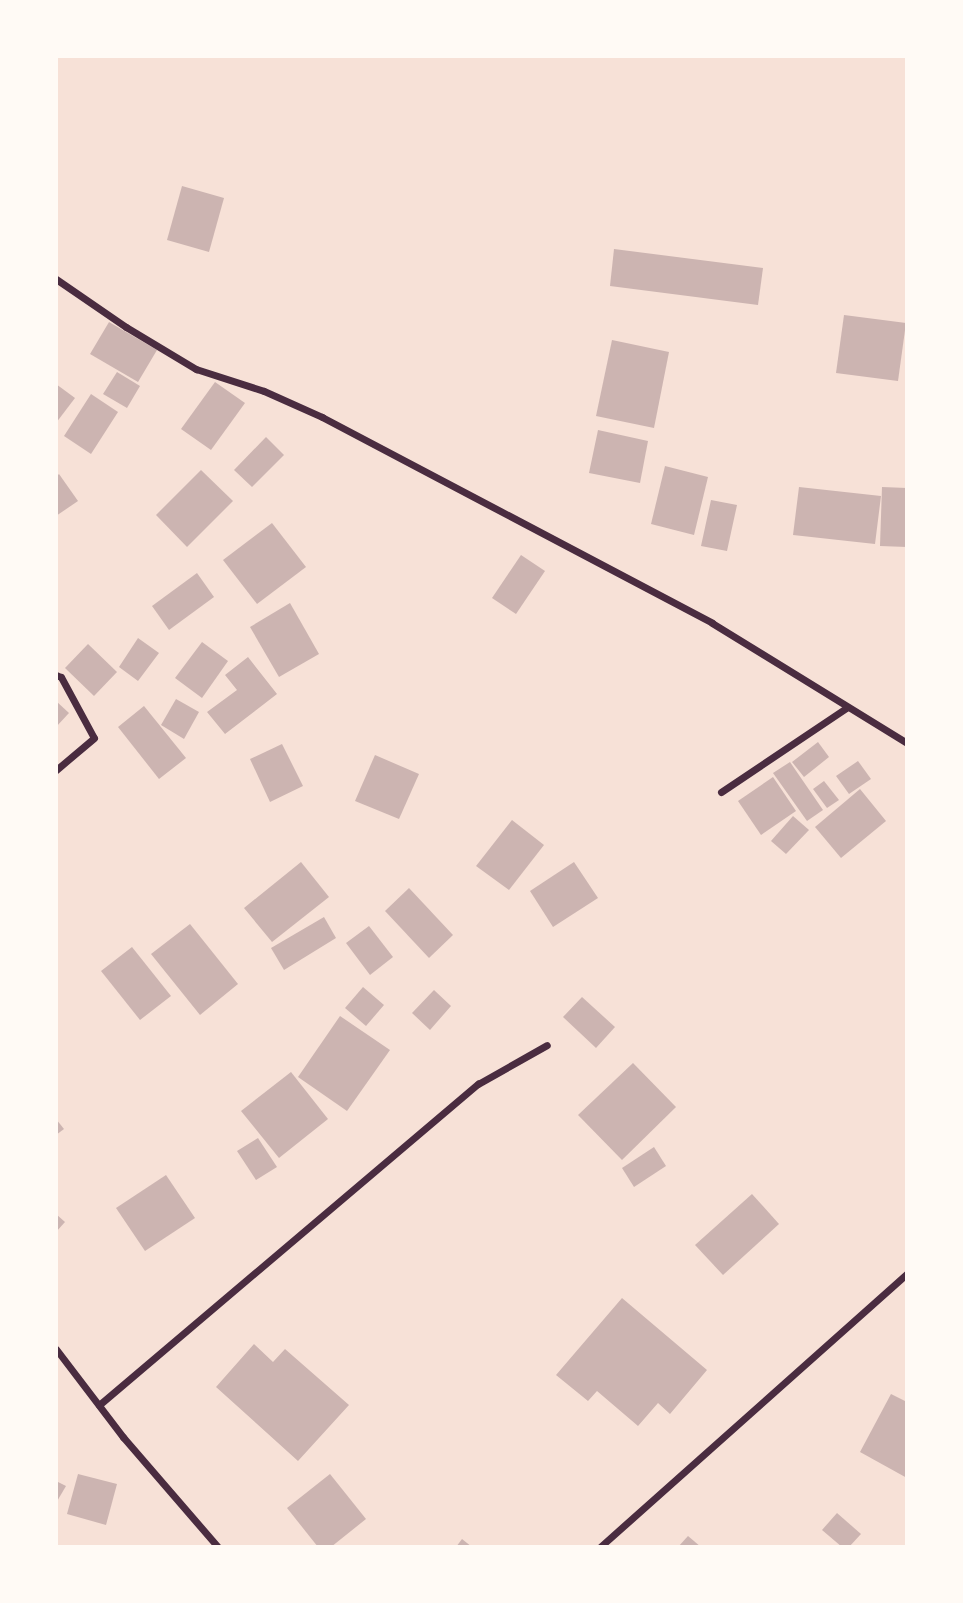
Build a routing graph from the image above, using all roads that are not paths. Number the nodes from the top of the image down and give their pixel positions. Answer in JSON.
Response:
{"nodes":[{"id":1,"x":56,"y":279,"type":"edge"},
{"id":2,"x":56,"y":675,"type":"edge"},
{"id":3,"x":846,"y":708,"type":"junction"},
{"id":4,"x":907,"y":743,"type":"edge"},
{"id":5,"x":56,"y":770,"type":"edge"},
{"id":6,"x":721,"y":792,"type":"dead end"},
{"id":7,"x":547,"y":1045,"type":"dead end"},
{"id":8,"x":907,"y":1273,"type":"edge"},
{"id":9,"x":56,"y":1349,"type":"edge"},
{"id":10,"x":99,"y":1405,"type":"junction"},
{"id":11,"x":218,"y":1547,"type":"edge"},
{"id":12,"x":600,"y":1547,"type":"edge"}],
"edges":[{"from":1,"to":3,"type":"street"},
{"from":2,"to":5,"type":"street"},
{"from":3,"to":4,"type":"street"},
{"from":3,"to":6,"type":"street"},
{"from":7,"to":10,"type":"street"},
{"from":8,"to":12,"type":"street"},
{"from":9,"to":10,"type":"street"},
{"from":10,"to":11,"type":"street"}]}
